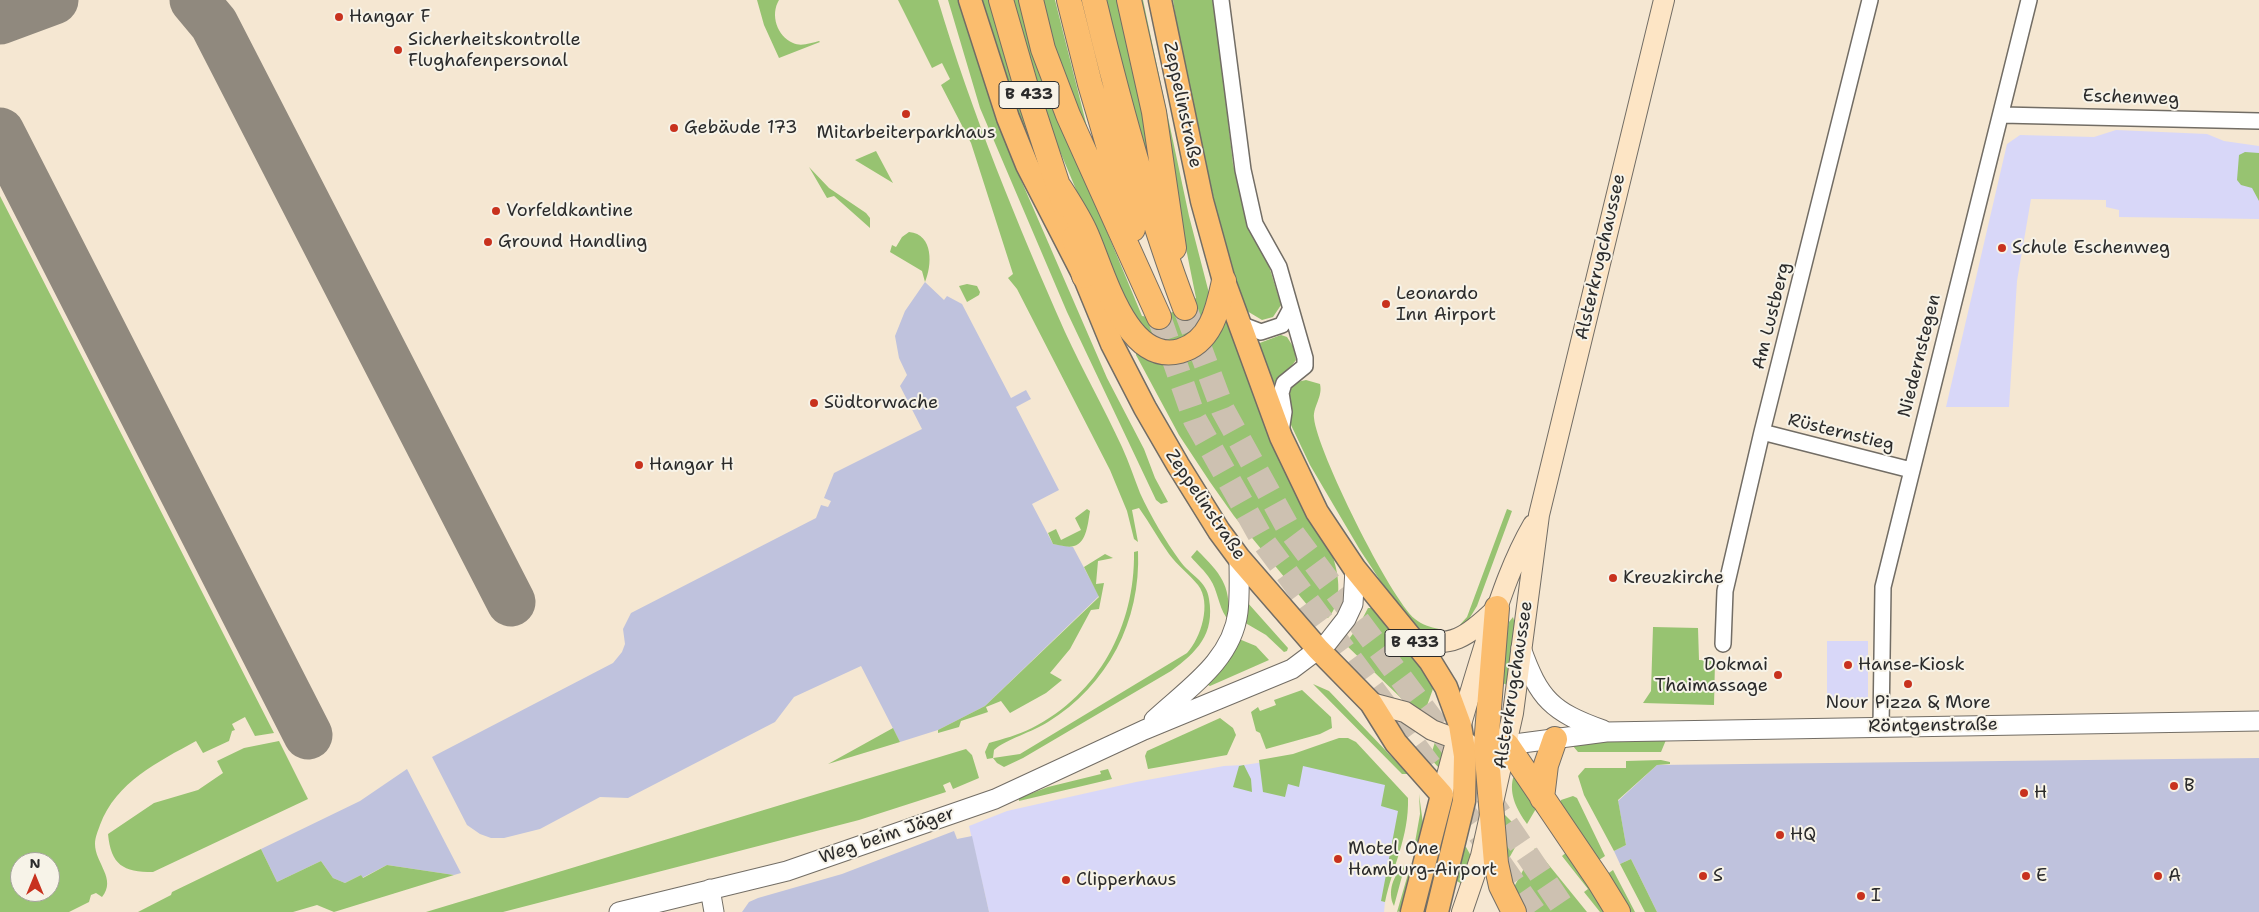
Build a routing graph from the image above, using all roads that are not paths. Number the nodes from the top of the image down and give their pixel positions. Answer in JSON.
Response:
{"nodes":[{"id":1,"x":970,"y":0,"type":"edge"},
{"id":2,"x":1001,"y":0,"type":"edge"},
{"id":3,"x":1031,"y":0,"type":"edge"},
{"id":4,"x":1069,"y":0,"type":"edge"},
{"id":5,"x":1094,"y":0,"type":"edge"},
{"id":6,"x":1129,"y":0,"type":"edge"},
{"id":7,"x":1160,"y":0,"type":"edge"},
{"id":8,"x":1221,"y":0,"type":"edge"},
{"id":9,"x":1664,"y":0,"type":"edge"},
{"id":10,"x":1870,"y":0,"type":"edge"},
{"id":11,"x":2029,"y":0,"type":"edge"},
{"id":12,"x":2002,"y":115,"type":"junction"},
{"id":13,"x":2259,"y":121,"type":"edge"},
{"id":14,"x":1060,"y":188,"type":"junction"},
{"id":15,"x":1084,"y":276,"type":"junction"},
{"id":16,"x":1224,"y":281,"type":"junction"},
{"id":17,"x":1290,"y":310,"type":"junction"},
{"id":18,"x":1240,"y":324,"type":"junction"},
{"id":19,"x":1762,"y":432,"type":"junction"},
{"id":20,"x":1281,"y":437,"type":"junction"},
{"id":21,"x":1911,"y":470,"type":"junction"},
{"id":22,"x":1540,"y":515,"type":"junction"},
{"id":23,"x":1239,"y":558,"type":"junction"},
{"id":24,"x":1355,"y":569,"type":"junction"},
{"id":25,"x":1497,"y":608,"type":"junction"},
{"id":26,"x":1412,"y":638,"type":"junction"},
{"id":27,"x":1723,"y":644,"type":"dead end"},
{"id":28,"x":1521,"y":648,"type":"junction"},
{"id":29,"x":1318,"y":649,"type":"junction"},
{"id":30,"x":1372,"y":702,"type":"junction"},
{"id":31,"x":2259,"y":721,"type":"edge"},
{"id":32,"x":1881,"y":726,"type":"junction"},
{"id":33,"x":1144,"y":730,"type":"junction"},
{"id":34,"x":1606,"y":732,"type":"junction"},
{"id":35,"x":1555,"y":739,"type":"junction"},
{"id":36,"x":1475,"y":740,"type":"junction"},
{"id":37,"x":1442,"y":795,"type":"junction"},
{"id":38,"x":1542,"y":798,"type":"junction"},
{"id":39,"x":1491,"y":811,"type":"junction"},
{"id":40,"x":710,"y":890,"type":"junction"},
{"id":41,"x":687,"y":904,"type":"edge"},
{"id":42,"x":619,"y":912,"type":"edge"},
{"id":43,"x":714,"y":912,"type":"edge"},
{"id":44,"x":1412,"y":912,"type":"edge"},
{"id":45,"x":1438,"y":912,"type":"edge"},
{"id":46,"x":1462,"y":912,"type":"edge"},
{"id":47,"x":1514,"y":912,"type":"edge"},
{"id":48,"x":1618,"y":912,"type":"edge"}],
"edges":[{"from":1,"to":15,"type":"main road","name":"Zeppelinstraße"},
{"from":2,"to":14,"type":"highway","number":"B 433"},
{"from":3,"to":4,"type":"highway"},
{"from":5,"to":6,"type":"highway"},
{"from":7,"to":16,"type":"main road","name":"Zeppelinstraße","number":"B 433"},
{"from":8,"to":17,"type":"street"},
{"from":9,"to":22,"type":"main road","name":"Alsterkrugchaussee"},
{"from":10,"to":19,"type":"street","name":"Am Lustberg"},
{"from":11,"to":12,"type":"street","name":"Niedernstegen"},
{"from":12,"to":13,"type":"street","name":"Eschenweg"},
{"from":12,"to":21,"type":"street","name":"Niedernstegen"},
{"from":14,"to":15,"type":"highway","number":"B 433"},
{"from":14,"to":16,"type":"highway"},
{"from":15,"to":23,"type":"main road","name":"Zeppelinstraße","number":"B 433"},
{"from":16,"to":18,"type":"main road","name":"Zeppelinstraße","number":"B 433"},
{"from":17,"to":18,"type":"street"},
{"from":17,"to":20,"type":"street"},
{"from":18,"to":20,"type":"main road","name":"Zeppelinstraße","number":"B 433"},
{"from":19,"to":21,"type":"street","name":"Rüsternstieg"},
{"from":19,"to":27,"type":"street","name":"Am Lustberg"},
{"from":20,"to":24,"type":"main road","name":"Zeppelinstraße","number":"B 433"},
{"from":21,"to":32,"type":"street","name":"Niedernstegen"},
{"from":22,"to":25,"type":"main road","name":"Alsterkrugchaussee"},
{"from":22,"to":28,"type":"main road","name":"Alsterkrugchaussee"},
{"from":23,"to":29,"type":"main road","name":"Zeppelinstraße","number":"B 433"},
{"from":23,"to":33,"type":"street","name":"Weg beim Jäger"},
{"from":24,"to":26,"type":"main road","name":"Zeppelinstraße","number":"B 433"},
{"from":24,"to":29,"type":"street","name":"Weg beim Jäger"},
{"from":25,"to":26,"type":"main road"},
{"from":25,"to":36,"type":"highway"},
{"from":25,"to":36,"type":"main road","name":"Alsterkrugchaussee"},
{"from":26,"to":36,"type":"main road","name":"Zeppelinstraße","number":"B 433"},
{"from":28,"to":34,"type":"street","name":"Röntgenstraße"},
{"from":28,"to":36,"type":"main road","name":"Alsterkrugchaussee"},
{"from":29,"to":30,"type":"main road","name":"Zeppelinstraße","number":"B 433"},
{"from":29,"to":33,"type":"street","name":"Weg beim Jäger"},
{"from":30,"to":36,"type":"main road","name":"Zeppelinstraße"},
{"from":30,"to":37,"type":"main road","name":"Zeppelinstraße","number":"B 433"},
{"from":31,"to":32,"type":"street","name":"Röntgenstraße"},
{"from":32,"to":34,"type":"street","name":"Röntgenstraße"},
{"from":33,"to":40,"type":"street","name":"Weg beim Jäger"},
{"from":34,"to":35,"type":"street","name":"Röntgenstraße"},
{"from":35,"to":36,"type":"street","name":"Röntgenstraße"},
{"from":35,"to":38,"type":"highway"},
{"from":36,"to":37,"type":"main road","name":"Alsterkrugchaussee"},
{"from":36,"to":38,"type":"highway"},
{"from":36,"to":39,"type":"highway"},
{"from":36,"to":45,"type":"main road","name":"Alsterkrugchaussee","number":"B 433"},
{"from":37,"to":44,"type":"main road","name":"Alsterkrugchaussee"},
{"from":38,"to":48,"type":"highway"},
{"from":39,"to":46,"type":"main road"},
{"from":39,"to":47,"type":"highway"},
{"from":40,"to":41,"type":"street","name":"Weg beim Jäger"},
{"from":40,"to":43,"type":"street"},
{"from":41,"to":42,"type":"street","name":"Weg beim Jäger"}]}
